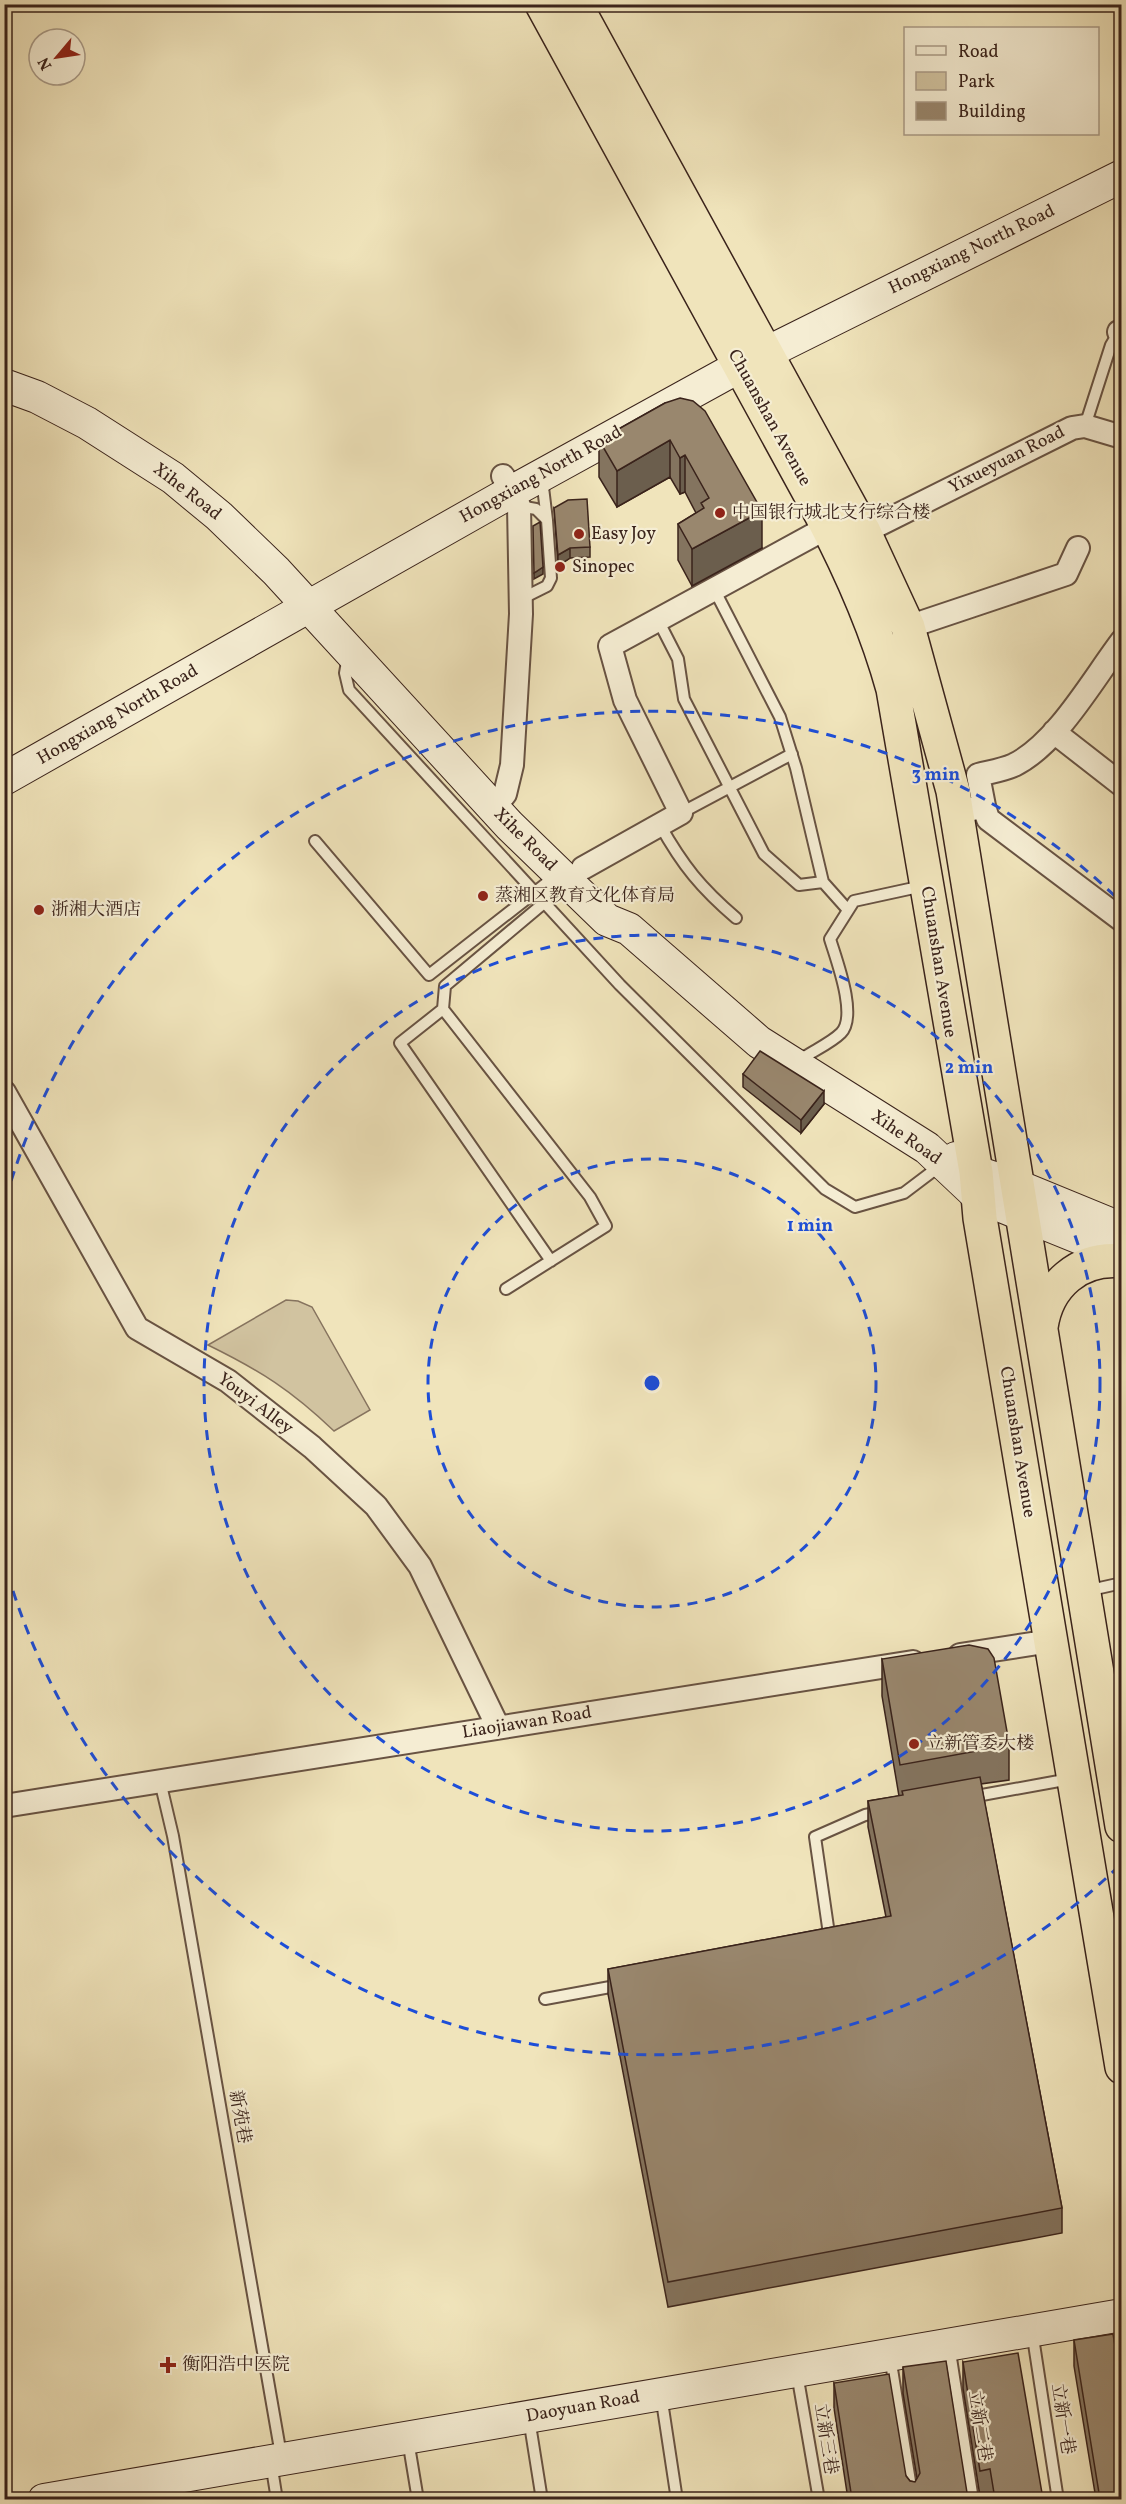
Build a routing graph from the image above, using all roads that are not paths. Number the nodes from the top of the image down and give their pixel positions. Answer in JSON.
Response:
{"nodes":[{"id":1,"x":542,"y":4,"type":"edge"},
{"id":2,"x":575,"y":4,"type":"edge"},
{"id":3,"x":1122,"y":157,"type":"edge"},
{"id":4,"x":1122,"y":176,"type":"edge"},
{"id":5,"x":1121,"y":331,"type":"edge"},
{"id":6,"x":749,"y":352,"type":"junction"},
{"id":7,"x":4,"y":370,"type":"edge"},
{"id":8,"x":4,"y":385,"type":"edge"},
{"id":9,"x":1085,"y":426,"type":"junction"},
{"id":10,"x":1122,"y":437,"type":"edge"},
{"id":11,"x":541,"y":475,"type":"junction"},
{"id":12,"x":511,"y":491,"type":"junction"},
{"id":13,"x":547,"y":520,"type":"junction"},
{"id":14,"x":828,"y":527,"type":"junction"},
{"id":15,"x":864,"y":532,"type":"junction"},
{"id":16,"x":1078,"y":548,"type":"dead end"},
{"id":17,"x":714,"y":589,"type":"junction"},
{"id":18,"x":311,"y":596,"type":"junction"},
{"id":19,"x":521,"y":599,"type":"junction"},
{"id":20,"x":658,"y":620,"type":"junction"},
{"id":21,"x":908,"y":627,"type":"junction"},
{"id":22,"x":1122,"y":641,"type":"edge"},
{"id":23,"x":348,"y":653,"type":"junction"},
{"id":24,"x":1054,"y":732,"type":"junction"},
{"id":25,"x":792,"y":754,"type":"junction"},
{"id":26,"x":4,"y":760,"type":"edge"},
{"id":27,"x":4,"y":779,"type":"edge"},
{"id":28,"x":1122,"y":785,"type":"edge"},
{"id":29,"x":730,"y":787,"type":"junction"},
{"id":30,"x":499,"y":801,"type":"junction"},
{"id":31,"x":970,"y":809,"type":"junction"},
{"id":32,"x":681,"y":813,"type":"junction"},
{"id":33,"x":660,"y":825,"type":"junction"},
{"id":34,"x":315,"y":841,"type":"dead end"},
{"id":35,"x":572,"y":867,"type":"junction"},
{"id":36,"x":823,"y":882,"type":"junction"},
{"id":37,"x":926,"y":886,"type":"junction"},
{"id":38,"x":533,"y":891,"type":"junction"},
{"id":39,"x":544,"y":903,"type":"junction"},
{"id":40,"x":848,"y":910,"type":"junction"},
{"id":41,"x":736,"y":918,"type":"dead end"},
{"id":42,"x":1122,"y":920,"type":"edge"},
{"id":43,"x":443,"y":1009,"type":"junction"},
{"id":44,"x":806,"y":1056,"type":"junction"},
{"id":45,"x":1000,"y":1090,"type":"junction"},
{"id":46,"x":4,"y":1092,"type":"edge"},
{"id":47,"x":943,"y":1163,"type":"junction"},
{"id":48,"x":977,"y":1184,"type":"junction"},
{"id":49,"x":1015,"y":1185,"type":"junction"},
{"id":50,"x":1022,"y":1216,"type":"junction"},
{"id":51,"x":1122,"y":1228,"type":"edge"},
{"id":52,"x":1122,"y":1255,"type":"edge"},
{"id":53,"x":551,"y":1261,"type":"junction"},
{"id":54,"x":1122,"y":1261,"type":"edge"},
{"id":55,"x":506,"y":1289,"type":"dead end"},
{"id":56,"x":1040,"y":1335,"type":"junction"},
{"id":57,"x":1122,"y":1583,"type":"edge"},
{"id":58,"x":1083,"y":1592,"type":"junction"},
{"id":59,"x":1051,"y":1641,"type":"junction"},
{"id":60,"x":498,"y":1727,"type":"junction"},
{"id":61,"x":1074,"y":1779,"type":"junction"},
{"id":62,"x":160,"y":1781,"type":"junction"},
{"id":63,"x":958,"y":1799,"type":"edge"},
{"id":64,"x":4,"y":1806,"type":"edge"},
{"id":65,"x":888,"y":1811,"type":"edge"},
{"id":66,"x":1122,"y":1826,"type":"edge"},
{"id":67,"x":819,"y":1946,"type":"edge"},
{"id":68,"x":636,"y":1982,"type":"edge"},
{"id":69,"x":545,"y":1999,"type":"dead end"},
{"id":70,"x":1122,"y":2067,"type":"edge"},
{"id":71,"x":1122,"y":2315,"type":"edge"},
{"id":72,"x":1122,"y":2329,"type":"edge"},
{"id":73,"x":1034,"y":2344,"type":"junction"},
{"id":74,"x":951,"y":2358,"type":"junction"},
{"id":75,"x":892,"y":2368,"type":"junction"},
{"id":76,"x":799,"y":2385,"type":"junction"},
{"id":77,"x":663,"y":2408,"type":"junction"},
{"id":78,"x":531,"y":2431,"type":"junction"},
{"id":79,"x":410,"y":2452,"type":"junction"},
{"id":80,"x":277,"y":2478,"type":"edge"},
{"id":81,"x":44,"y":2499,"type":"edge"},
{"id":82,"x":132,"y":2499,"type":"edge"},
{"id":83,"x":418,"y":2499,"type":"edge"},
{"id":84,"x":543,"y":2499,"type":"edge"},
{"id":85,"x":677,"y":2499,"type":"edge"},
{"id":86,"x":819,"y":2499,"type":"edge"},
{"id":87,"x":913,"y":2499,"type":"edge"},
{"id":88,"x":974,"y":2499,"type":"edge"},
{"id":89,"x":1058,"y":2499,"type":"edge"}],
"edges":[{"from":1,"to":6,"type":"highway","name":"Chuanshan Avenue"},
{"from":2,"to":6,"type":"highway","name":"Chuanshan Avenue"},
{"from":3,"to":6,"type":"main road","name":"Hongxiang North Road"},
{"from":4,"to":6,"type":"main road","name":"Hongxiang North Road"},
{"from":5,"to":9,"type":"lane"},
{"from":6,"to":11,"type":"main road","name":"Hongxiang North Road"},
{"from":6,"to":12,"type":"main road","name":"Hongxiang North Road"},
{"from":6,"to":14,"type":"highway","name":"Chuanshan Avenue"},
{"from":6,"to":15,"type":"highway","name":"Chuanshan Avenue"},
{"from":7,"to":18,"type":"main road","name":"Xihe Road"},
{"from":8,"to":18,"type":"main road","name":"Xihe Road"},
{"from":9,"to":10,"type":"street","name":"Yixueyuan Road"},
{"from":9,"to":15,"type":"street","name":"Yixueyuan Road"},
{"from":11,"to":12,"type":"main road","name":"Hongxiang North Road"},
{"from":11,"to":13,"type":"lane"},
{"from":12,"to":13,"type":"lane"},
{"from":12,"to":18,"type":"main road","name":"Hongxiang North Road"},
{"from":12,"to":19,"type":"street"},
{"from":13,"to":19,"type":"lane"},
{"from":14,"to":17,"type":"street"},
{"from":14,"to":37,"type":"highway","name":"Chuanshan Avenue"},
{"from":15,"to":21,"type":"highway","name":"Chuanshan Avenue"},
{"from":16,"to":21,"type":"street"},
{"from":17,"to":20,"type":"street"},
{"from":17,"to":25,"type":"lane"},
{"from":18,"to":23,"type":"main road","name":"Xihe Road"},
{"from":18,"to":26,"type":"main road","name":"Hongxiang North Road"},
{"from":18,"to":27,"type":"main road","name":"Hongxiang North Road"},
{"from":18,"to":30,"type":"main road","name":"Xihe Road"},
{"from":19,"to":30,"type":"street"},
{"from":20,"to":29,"type":"lane"},
{"from":20,"to":32,"type":"street"},
{"from":21,"to":31,"type":"highway","name":"Chuanshan Avenue"},
{"from":22,"to":24,"type":"street"},
{"from":23,"to":30,"type":"main road","name":"Xihe Road"},
{"from":23,"to":38,"type":"lane"},
{"from":24,"to":28,"type":"street"},
{"from":24,"to":31,"type":"street"},
{"from":25,"to":29,"type":"lane"},
{"from":25,"to":36,"type":"lane"},
{"from":29,"to":32,"type":"lane"},
{"from":29,"to":36,"type":"lane"},
{"from":30,"to":35,"type":"main road","name":"Xihe Road"},
{"from":31,"to":42,"type":"street"},
{"from":31,"to":45,"type":"highway","name":"Chuanshan Avenue"},
{"from":32,"to":33,"type":"street"},
{"from":33,"to":35,"type":"street"},
{"from":33,"to":41,"type":"lane"},
{"from":34,"to":38,"type":"lane"},
{"from":35,"to":38,"type":"lane"},
{"from":35,"to":39,"type":"lane"},
{"from":35,"to":44,"type":"main road","name":"Xihe Road"},
{"from":35,"to":47,"type":"main road","name":"Xihe Road"},
{"from":36,"to":40,"type":"lane"},
{"from":37,"to":40,"type":"lane"},
{"from":37,"to":48,"type":"highway","name":"Chuanshan Avenue"},
{"from":38,"to":39,"type":"lane"},
{"from":39,"to":43,"type":"lane"},
{"from":39,"to":47,"type":"lane"},
{"from":40,"to":44,"type":"lane"},
{"from":43,"to":53,"type":"lane"},
{"from":43,"to":53,"type":"lane"},
{"from":44,"to":48,"type":"main road","name":"Xihe Road"},
{"from":45,"to":49,"type":"highway","name":"Chuanshan Avenue"},
{"from":45,"to":51,"type":"main road"},
{"from":46,"to":60,"type":"street","name":"Youyi Alley"},
{"from":47,"to":48,"type":"main road","name":"Xihe Road"},
{"from":48,"to":49,"type":"main road","name":"Xihe Road"},
{"from":48,"to":50,"type":"main road","name":"Xihe Road"},
{"from":48,"to":59,"type":"highway","name":"Chuanshan Avenue"},
{"from":49,"to":50,"type":"highway","name":"Chuanshan Avenue"},
{"from":49,"to":51,"type":"main road","name":"Xihe Road"},
{"from":50,"to":52,"type":"main road","name":"Xihe Road"},
{"from":50,"to":56,"type":"highway","name":"Chuanshan Avenue"},
{"from":53,"to":55,"type":"lane"},
{"from":54,"to":56,"type":"highway"},
{"from":56,"to":58,"type":"highway","name":"Chuanshan Avenue"},
{"from":57,"to":58,"type":"lane"},
{"from":58,"to":66,"type":"highway","name":"Chuanshan Avenue"},
{"from":59,"to":60,"type":"street","name":"Liaojiawan Road"},
{"from":59,"to":61,"type":"highway","name":"Chuanshan Avenue"},
{"from":60,"to":62,"type":"street","name":"Liaojiawan Road"},
{"from":61,"to":63,"type":"lane"},
{"from":61,"to":70,"type":"highway","name":"Chuanshan Avenue"},
{"from":62,"to":64,"type":"street","name":"Liaojiawan Road"},
{"from":62,"to":80,"type":"lane","name":"新苑巷"},
{"from":65,"to":67,"type":"lane"},
{"from":68,"to":69,"type":"lane"},
{"from":71,"to":80,"type":"main road","name":"Daoyuan Road"},
{"from":72,"to":73,"type":"main road","name":"Daoyuan Road"},
{"from":73,"to":74,"type":"main road","name":"Daoyuan Road"},
{"from":73,"to":89,"type":"lane","name":"立新一巷"},
{"from":74,"to":75,"type":"main road","name":"Daoyuan Road"},
{"from":74,"to":88,"type":"lane","name":"立新二巷"},
{"from":75,"to":76,"type":"main road","name":"Daoyuan Road"},
{"from":75,"to":87,"type":"lane"},
{"from":76,"to":77,"type":"main road","name":"Daoyuan Road"},
{"from":76,"to":86,"type":"lane","name":"立新三巷"},
{"from":77,"to":78,"type":"main road","name":"Daoyuan Road"},
{"from":77,"to":85,"type":"lane"},
{"from":78,"to":79,"type":"main road","name":"Daoyuan Road"},
{"from":78,"to":84,"type":"lane"},
{"from":79,"to":80,"type":"main road","name":"Daoyuan Road"},
{"from":79,"to":83,"type":"lane"},
{"from":80,"to":81,"type":"main road","name":"Daoyuan Road"},
{"from":80,"to":82,"type":"main road","name":"Daoyuan Road"}]}
